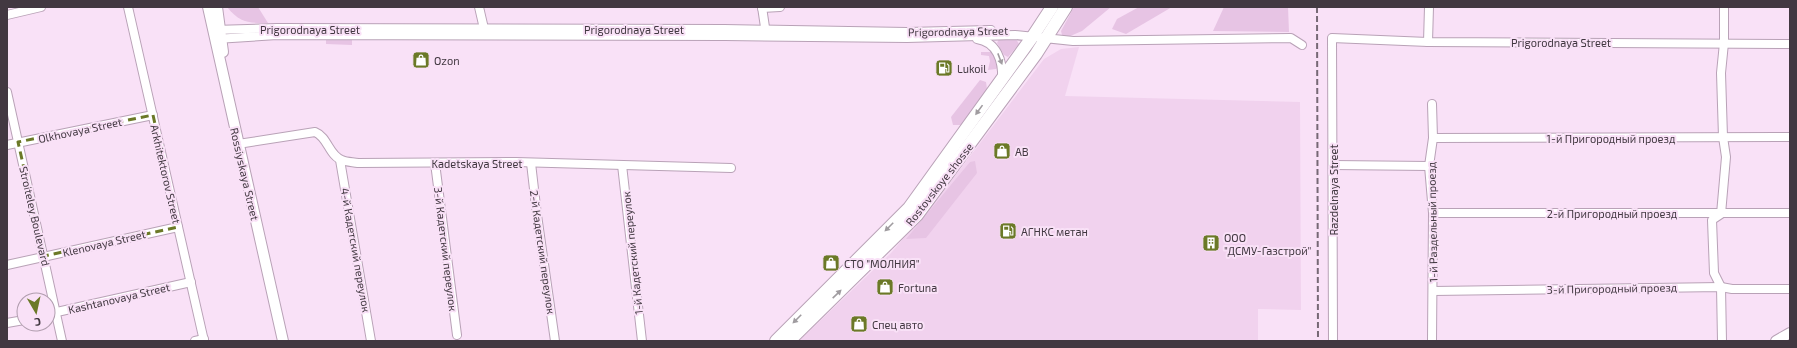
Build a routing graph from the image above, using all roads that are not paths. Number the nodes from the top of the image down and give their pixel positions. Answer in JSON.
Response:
{"nodes":[{"id":1,"x":41,"y":7,"type":"edge"},
{"id":2,"x":128,"y":7,"type":"edge"},
{"id":3,"x":208,"y":7,"type":"edge"},
{"id":4,"x":217,"y":7,"type":"edge"},
{"id":5,"x":479,"y":7,"type":"edge"},
{"id":6,"x":762,"y":7,"type":"edge"},
{"id":7,"x":780,"y":7,"type":"edge"},
{"id":8,"x":1052,"y":7,"type":"edge"},
{"id":9,"x":1066,"y":7,"type":"edge"},
{"id":10,"x":1429,"y":7,"type":"edge"},
{"id":11,"x":1724,"y":7,"type":"edge"},
{"id":12,"x":7,"y":15,"type":"edge"},
{"id":13,"x":485,"y":33,"type":"junction"},
{"id":14,"x":766,"y":33,"type":"junction"},
{"id":15,"x":218,"y":34,"type":"junction"},
{"id":16,"x":1035,"y":34,"type":"junction"},
{"id":17,"x":961,"y":37,"type":"junction"},
{"id":18,"x":1049,"y":38,"type":"junction"},
{"id":19,"x":1332,"y":38,"type":"joint"},
{"id":20,"x":1428,"y":42,"type":"junction"},
{"id":21,"x":1724,"y":43,"type":"junction"},
{"id":22,"x":1790,"y":44,"type":"edge"},
{"id":23,"x":1302,"y":45,"type":"dead end"},
{"id":24,"x":1002,"y":79,"type":"junction"},
{"id":25,"x":7,"y":92,"type":"edge"},
{"id":26,"x":1432,"y":104,"type":"dead end"},
{"id":27,"x":153,"y":115,"type":"junction"},
{"id":28,"x":1723,"y":137,"type":"junction"},
{"id":29,"x":1790,"y":137,"type":"edge"},
{"id":30,"x":1433,"y":138,"type":"junction"},
{"id":31,"x":18,"y":142,"type":"junction"},
{"id":32,"x":241,"y":143,"type":"junction"},
{"id":33,"x":7,"y":145,"type":"edge"},
{"id":34,"x":340,"y":160,"type":"junction"},
{"id":35,"x":435,"y":163,"type":"junction"},
{"id":36,"x":532,"y":163,"type":"junction"},
{"id":37,"x":622,"y":165,"type":"junction"},
{"id":38,"x":1332,"y":165,"type":"junction"},
{"id":39,"x":1429,"y":166,"type":"junction"},
{"id":40,"x":731,"y":168,"type":"dead end"},
{"id":41,"x":1433,"y":213,"type":"junction"},
{"id":42,"x":1790,"y":213,"type":"edge"},
{"id":43,"x":1721,"y":214,"type":"junction"},
{"id":44,"x":178,"y":227,"type":"junction"},
{"id":45,"x":44,"y":256,"type":"junction"},
{"id":46,"x":7,"y":265,"type":"edge"},
{"id":47,"x":191,"y":282,"type":"junction"},
{"id":48,"x":1721,"y":286,"type":"junction"},
{"id":49,"x":1790,"y":289,"type":"edge"},
{"id":50,"x":1433,"y":291,"type":"junction"},
{"id":51,"x":49,"y":292,"type":"edge"},
{"id":52,"x":56,"y":313,"type":"edge"},
{"id":53,"x":56,"y":325,"type":"edge"},
{"id":54,"x":1790,"y":333,"type":"edge"},
{"id":55,"x":457,"y":335,"type":"dead end"},
{"id":56,"x":201,"y":340,"type":"edge"},
{"id":57,"x":62,"y":341,"type":"edge"},
{"id":58,"x":283,"y":341,"type":"edge"},
{"id":59,"x":288,"y":341,"type":"edge"},
{"id":60,"x":371,"y":341,"type":"edge"},
{"id":61,"x":555,"y":341,"type":"edge"},
{"id":62,"x":642,"y":341,"type":"edge"},
{"id":63,"x":776,"y":341,"type":"edge"},
{"id":64,"x":789,"y":341,"type":"edge"},
{"id":65,"x":1333,"y":341,"type":"edge"},
{"id":66,"x":1432,"y":341,"type":"edge"},
{"id":67,"x":1722,"y":341,"type":"edge"},
{"id":68,"x":1776,"y":341,"type":"edge"}],
"edges":[{"from":1,"to":12,"type":"street"},
{"from":2,"to":27,"type":"street","name":"Arkhitektorov Street"},
{"from":3,"to":15,"type":"main road","name":"Rossiyskaya Street"},
{"from":4,"to":15,"type":"main road","name":"Rossiyskaya Street"},
{"from":5,"to":13,"type":"street"},
{"from":6,"to":7,"type":"street"},
{"from":6,"to":14,"type":"street"},
{"from":8,"to":16,"type":"highway","name":"Rostovskoye shosse"},
{"from":9,"to":18,"type":"highway","name":"Rostovskoye shosse"},
{"from":10,"to":20,"type":"street"},
{"from":11,"to":21,"type":"street"},
{"from":13,"to":14,"type":"street","name":"Prigorodnaya Street"},
{"from":13,"to":15,"type":"street","name":"Prigorodnaya Street"},
{"from":14,"to":16,"type":"street","name":"Prigorodnaya Street"},
{"from":14,"to":17,"type":"street","name":"Prigorodnaya Street"},
{"from":15,"to":32,"type":"main road","name":"Rossiyskaya Street"},
{"from":16,"to":17,"type":"street","name":"Prigorodnaya Street"},
{"from":16,"to":18,"type":"street","name":"Prigorodnaya Street"},
{"from":16,"to":24,"type":"highway","name":"Rostovskoye shosse"},
{"from":17,"to":24,"type":"street","one_way":true},
{"from":18,"to":23,"type":"street","name":"Prigorodnaya Street"},
{"from":64,"to":18,"type":"highway","name":"Rostovskoye shosse","one_way":true},
{"from":19,"to":20,"type":"street","name":"Prigorodnaya Street"},
{"from":19,"to":38,"type":"street","name":"Razdelnaya Street"},
{"from":20,"to":21,"type":"street","name":"Prigorodnaya Street"},
{"from":21,"to":22,"type":"street","name":"Prigorodnaya Street"},
{"from":21,"to":28,"type":"street"},
{"from":24,"to":63,"type":"highway","name":"Rostovskoye shosse","one_way":true},
{"from":25,"to":31,"type":"street","name":"Stroiteley Boulevard"},
{"from":26,"to":30,"type":"street","name":"1-й Раздельный проезд"},
{"from":27,"to":31,"type":"street","name":"Olkhovaya Street"},
{"from":27,"to":44,"type":"street","name":"Arkhitektorov Street"},
{"from":28,"to":29,"type":"street","name":"1-й Пригородный проезд"},
{"from":28,"to":30,"type":"street","name":"1-й Пригородный проезд"},
{"from":28,"to":43,"type":"street"},
{"from":30,"to":39,"type":"street","name":"1-й Раздельный проезд"},
{"from":31,"to":33,"type":"street","name":"Olkhovaya Street"},
{"from":31,"to":45,"type":"street","name":"Stroiteley Boulevard"},
{"from":32,"to":34,"type":"street"},
{"from":32,"to":58,"type":"main road","name":"Rossiyskaya Street"},
{"from":32,"to":59,"type":"main road","name":"Rossiyskaya Street"},
{"from":34,"to":35,"type":"street","name":"Kadetskaya Street"},
{"from":34,"to":60,"type":"street","name":"4-й Кадетский переулок"},
{"from":35,"to":36,"type":"street","name":"Kadetskaya Street"},
{"from":35,"to":55,"type":"street","name":"3-й Кадетский переулок"},
{"from":36,"to":37,"type":"street","name":"Kadetskaya Street"},
{"from":36,"to":61,"type":"street","name":"2-й Кадетский переулок"},
{"from":37,"to":40,"type":"street","name":"Kadetskaya Street"},
{"from":37,"to":62,"type":"street","name":"1-й Кадетский переулок"},
{"from":38,"to":39,"type":"street"},
{"from":38,"to":65,"type":"street","name":"Razdelnaya Street"},
{"from":39,"to":41,"type":"street","name":"1-й Раздельный проезд"},
{"from":41,"to":43,"type":"street","name":"2-й Пригородный проезд"},
{"from":41,"to":50,"type":"street","name":"1-й Раздельный проезд"},
{"from":42,"to":43,"type":"street","name":"2-й Пригородный проезд"},
{"from":43,"to":48,"type":"street"},
{"from":44,"to":45,"type":"street","name":"Klenovaya Street"},
{"from":44,"to":47,"type":"street","name":"Arkhitektorov Street"},
{"from":45,"to":46,"type":"street","name":"Klenovaya Street"},
{"from":45,"to":51,"type":"street","name":"Stroiteley Boulevard"},
{"from":47,"to":52,"type":"street","name":"Kashtanovaya Street"},
{"from":47,"to":56,"type":"street","name":"Arkhitektorov Street"},
{"from":48,"to":49,"type":"street","name":"3-й Пригородный проезд"},
{"from":48,"to":50,"type":"street","name":"3-й Пригородный проезд"},
{"from":48,"to":67,"type":"street"},
{"from":50,"to":66,"type":"street","name":"1-й Раздельный проезд"},
{"from":53,"to":57,"type":"street","name":"Stroiteley Boulevard"},
{"from":54,"to":68,"type":"main road"}]}
